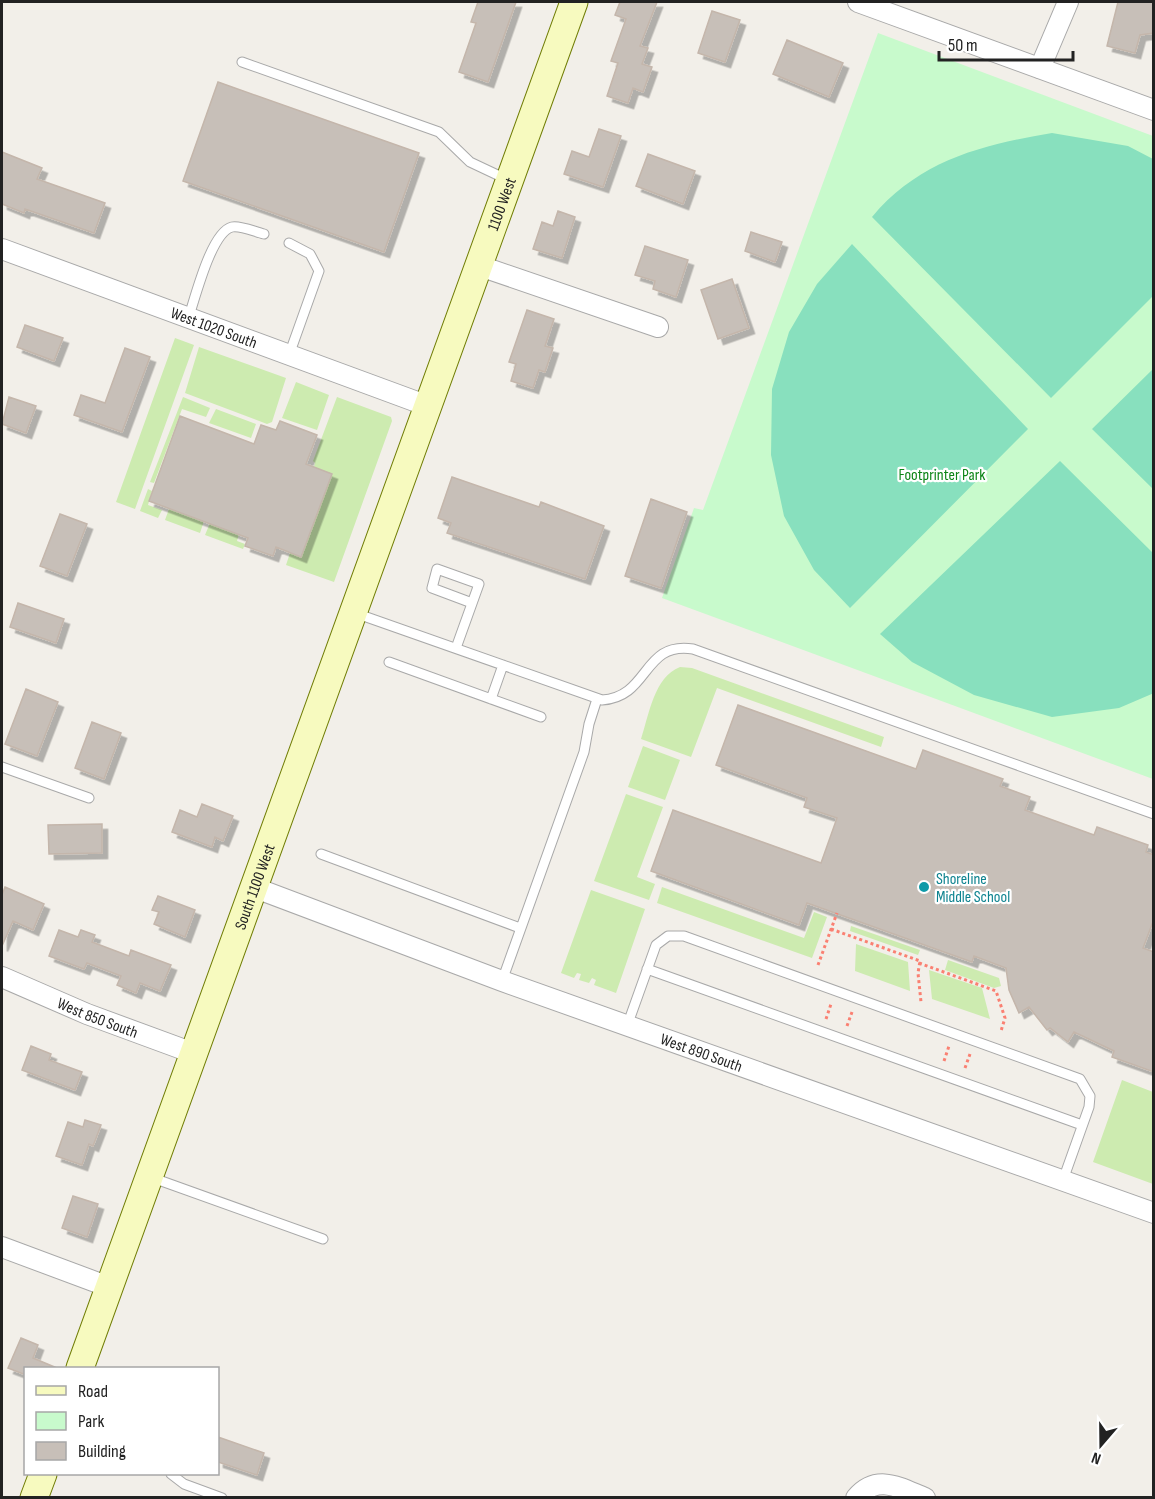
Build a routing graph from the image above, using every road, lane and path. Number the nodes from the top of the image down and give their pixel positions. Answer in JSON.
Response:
{"nodes":[{"id":1,"x":574,"y":2,"type":"edge"},
{"id":2,"x":858,"y":2,"type":"edge"},
{"id":3,"x":1068,"y":2,"type":"edge"},
{"id":4,"x":242,"y":62,"type":"dead end"},
{"id":5,"x":1040,"y":68,"type":"junction"},
{"id":6,"x":1154,"y":110,"type":"edge"},
{"id":7,"x":509,"y":180,"type":"junction"},
{"id":8,"x":264,"y":234,"type":"dead end"},
{"id":9,"x":289,"y":243,"type":"dead end"},
{"id":10,"x":2,"y":249,"type":"edge"},
{"id":11,"x":477,"y":265,"type":"junction"},
{"id":12,"x":188,"y":319,"type":"junction"},
{"id":13,"x":658,"y":327,"type":"dead end"},
{"id":14,"x":289,"y":355,"type":"junction"},
{"id":15,"x":428,"y":406,"type":"junction"},
{"id":16,"x":472,"y":603,"type":"junction"},
{"id":17,"x":353,"y":612,"type":"junction"},
{"id":18,"x":456,"y":648,"type":"junction"},
{"id":19,"x":389,"y":663,"type":"dead end"},
{"id":20,"x":503,"y":665,"type":"junction"},
{"id":21,"x":491,"y":699,"type":"junction"},
{"id":22,"x":597,"y":699,"type":"junction"},
{"id":23,"x":541,"y":717,"type":"dead end"},
{"id":24,"x":2,"y":767,"type":"edge"},
{"id":25,"x":89,"y":798,"type":"dead end"},
{"id":26,"x":1154,"y":814,"type":"edge"},
{"id":27,"x":321,"y":854,"type":"dead end"},
{"id":28,"x":253,"y":887,"type":"junction"},
{"id":29,"x":837,"y":913,"type":"dead end"},
{"id":30,"x":520,"y":928,"type":"junction"},
{"id":31,"x":831,"y":929,"type":"junction"},
{"id":32,"x":919,"y":963,"type":"junction"},
{"id":33,"x":818,"y":965,"type":"dead end"},
{"id":34,"x":647,"y":969,"type":"junction"},
{"id":35,"x":2,"y":977,"type":"edge"},
{"id":36,"x":502,"y":981,"type":"junction"},
{"id":37,"x":921,"y":1002,"type":"dead end"},
{"id":38,"x":831,"y":1004,"type":"dead end"},
{"id":39,"x":852,"y":1012,"type":"dead end"},
{"id":40,"x":826,"y":1020,"type":"dead end"},
{"id":41,"x":627,"y":1026,"type":"junction"},
{"id":42,"x":846,"y":1028,"type":"dead end"},
{"id":43,"x":1001,"y":1031,"type":"dead end"},
{"id":44,"x":949,"y":1046,"type":"dead end"},
{"id":45,"x":193,"y":1053,"type":"junction"},
{"id":46,"x":970,"y":1054,"type":"dead end"},
{"id":47,"x":943,"y":1062,"type":"dead end"},
{"id":48,"x":964,"y":1070,"type":"dead end"},
{"id":49,"x":1082,"y":1125,"type":"junction"},
{"id":50,"x":149,"y":1176,"type":"junction"},
{"id":51,"x":1063,"y":1180,"type":"junction"},
{"id":52,"x":1154,"y":1213,"type":"edge"},
{"id":53,"x":322,"y":1239,"type":"dead end"},
{"id":54,"x":2,"y":1247,"type":"edge"},
{"id":55,"x":109,"y":1287,"type":"junction"},
{"id":56,"x":80,"y":1367,"type":"edge"},
{"id":57,"x":42,"y":1475,"type":"edge"},
{"id":58,"x":173,"y":1475,"type":"edge"},
{"id":59,"x":34,"y":1497,"type":"edge"},
{"id":60,"x":222,"y":1497,"type":"edge"},
{"id":61,"x":856,"y":1497,"type":"edge"},
{"id":62,"x":925,"y":1497,"type":"edge"}],
"edges":[{"from":1,"to":7,"type":"street","name":"1100 West"},
{"from":2,"to":5,"type":"street"},
{"from":3,"to":5,"type":"street"},
{"from":4,"to":7,"type":"lane"},
{"from":5,"to":6,"type":"street"},
{"from":7,"to":11,"type":"street","name":"1100 West"},
{"from":8,"to":12,"type":"lane"},
{"from":9,"to":14,"type":"lane"},
{"from":10,"to":12,"type":"street","name":"West 1020 South"},
{"from":11,"to":13,"type":"street"},
{"from":11,"to":15,"type":"street","name":"1100 West"},
{"from":12,"to":14,"type":"street","name":"West 1020 South"},
{"from":14,"to":15,"type":"street","name":"West 1020 South"},
{"from":15,"to":17,"type":"street","name":"South 1100 West"},
{"from":16,"to":16,"type":"lane"},
{"from":16,"to":18,"type":"lane"},
{"from":17,"to":18,"type":"lane"},
{"from":17,"to":28,"type":"street","name":"South 1100 West"},
{"from":18,"to":20,"type":"lane"},
{"from":19,"to":21,"type":"lane"},
{"from":20,"to":21,"type":"lane"},
{"from":20,"to":22,"type":"lane"},
{"from":21,"to":23,"type":"lane"},
{"from":22,"to":26,"type":"lane"},
{"from":22,"to":30,"type":"lane"},
{"from":24,"to":25,"type":"lane"},
{"from":27,"to":30,"type":"lane"},
{"from":28,"to":36,"type":"street","name":"West 890 South"},
{"from":28,"to":45,"type":"street","name":"South 1100 West"},
{"from":29,"to":31,"type":"path"},
{"from":30,"to":36,"type":"lane"},
{"from":31,"to":32,"type":"path"},
{"from":31,"to":33,"type":"path"},
{"from":32,"to":37,"type":"path"},
{"from":32,"to":43,"type":"path"},
{"from":34,"to":41,"type":"lane"},
{"from":34,"to":49,"type":"lane"},
{"from":34,"to":49,"type":"lane"},
{"from":35,"to":45,"type":"street","name":"West 850 South"},
{"from":36,"to":41,"type":"street","name":"West 890 South"},
{"from":38,"to":40,"type":"path"},
{"from":39,"to":42,"type":"path"},
{"from":41,"to":51,"type":"street","name":"West 890 South"},
{"from":44,"to":47,"type":"path"},
{"from":45,"to":50,"type":"street","name":"South 1100 West"},
{"from":46,"to":48,"type":"path"},
{"from":49,"to":51,"type":"lane"},
{"from":50,"to":53,"type":"lane"},
{"from":50,"to":55,"type":"street","name":"South 1100 West"},
{"from":51,"to":52,"type":"street","name":"West 890 South"},
{"from":54,"to":55,"type":"street"},
{"from":55,"to":56,"type":"street","name":"South 1100 West"},
{"from":57,"to":59,"type":"street"},
{"from":58,"to":60,"type":"lane"},
{"from":61,"to":62,"type":"street"}]}
